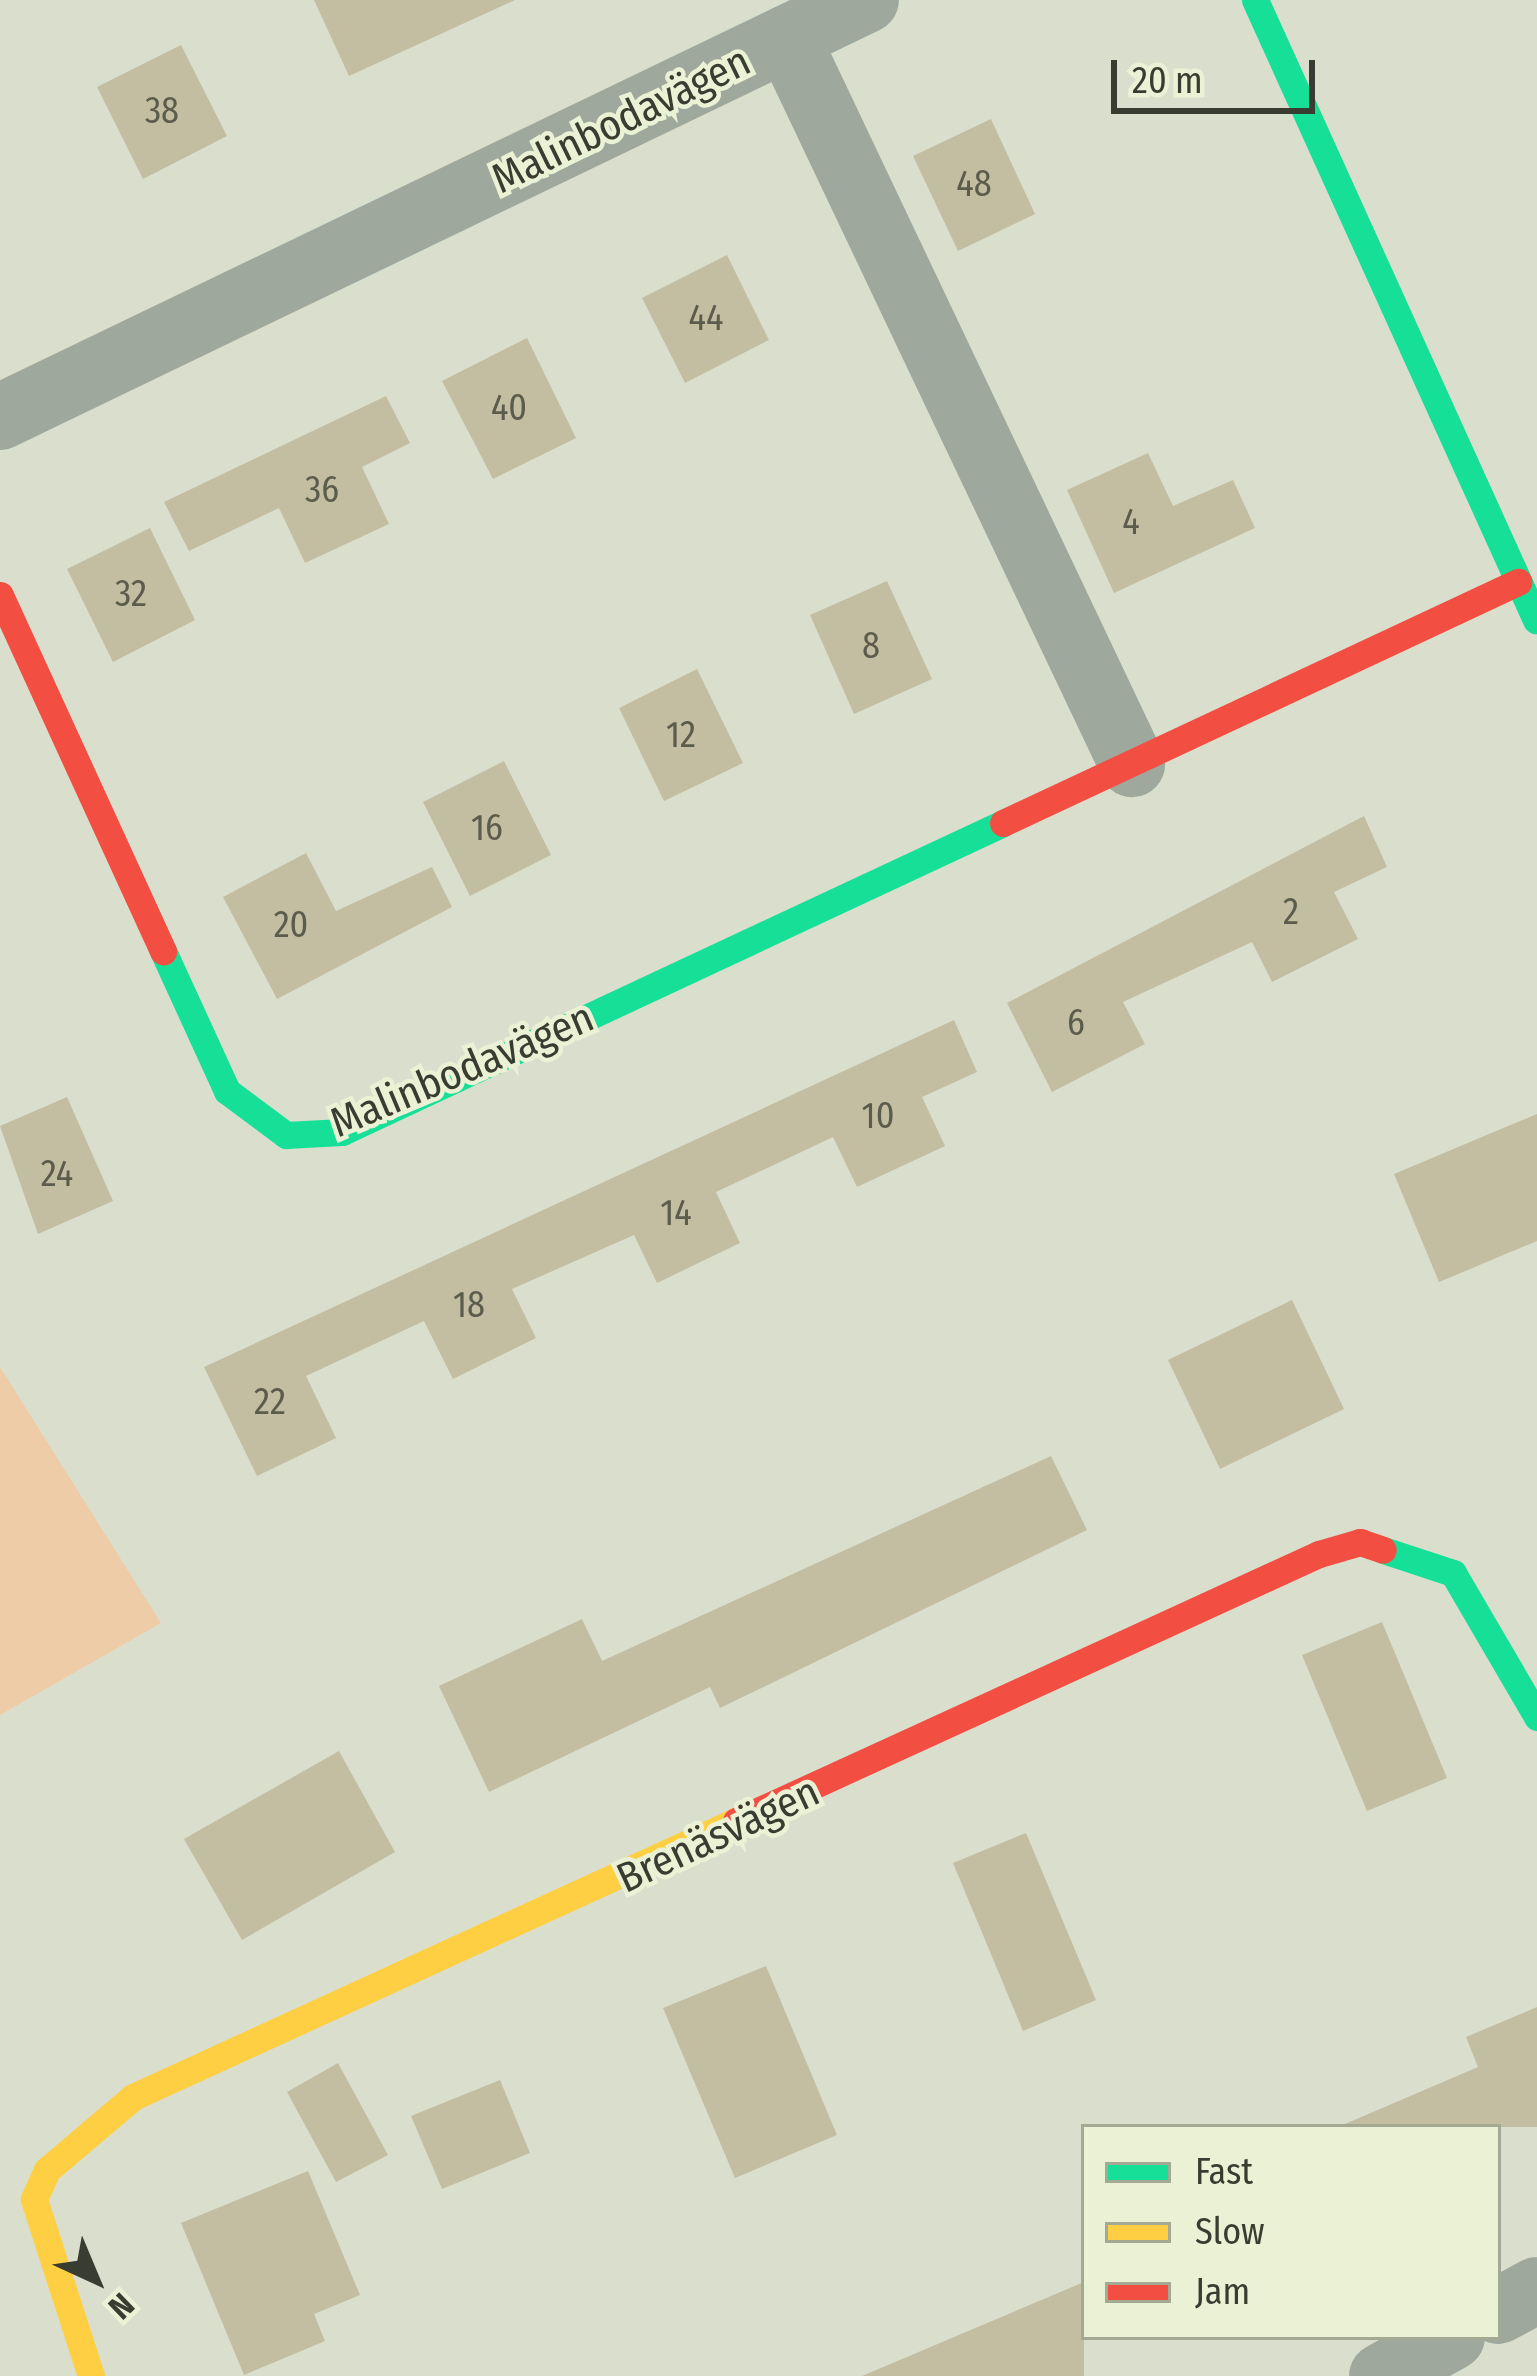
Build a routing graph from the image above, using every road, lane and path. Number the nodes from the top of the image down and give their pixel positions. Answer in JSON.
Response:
{"nodes":[{"id":1,"x":866,"y":0,"type":"edge"},
{"id":2,"x":1256,"y":0,"type":"edge"},
{"id":3,"x":787,"y":38,"type":"junction"},
{"id":4,"x":0,"y":417,"type":"edge"},
{"id":5,"x":1518,"y":582,"type":"junction"},
{"id":6,"x":0,"y":595,"type":"edge"},
{"id":7,"x":1537,"y":622,"type":"edge"},
{"id":8,"x":1132,"y":764,"type":"junction"},
{"id":9,"x":1537,"y":1717,"type":"edge"},
{"id":10,"x":1537,"y":2290,"type":"edge"},
{"id":11,"x":1501,"y":2309,"type":"edge"},
{"id":12,"x":1447,"y":2340,"type":"edge"},
{"id":13,"x":91,"y":2376,"type":"edge"},
{"id":14,"x":1382,"y":2376,"type":"edge"}],
"edges":[{"from":1,"to":3,"type":"street","name":"Malinbodavägen"},
{"from":2,"to":5,"type":"street"},
{"from":3,"to":4,"type":"street","name":"Malinbodavägen"},
{"from":3,"to":8,"type":"street","name":"Malinbodavägen"},
{"from":5,"to":7,"type":"street"},
{"from":5,"to":8,"type":"street","name":"Malinbodavägen"},
{"from":6,"to":8,"type":"street","name":"Malinbodavägen"},
{"from":9,"to":13,"type":"street","name":"Brenäsvägen"},
{"from":10,"to":11,"type":"street"},
{"from":12,"to":14,"type":"street"}]}
